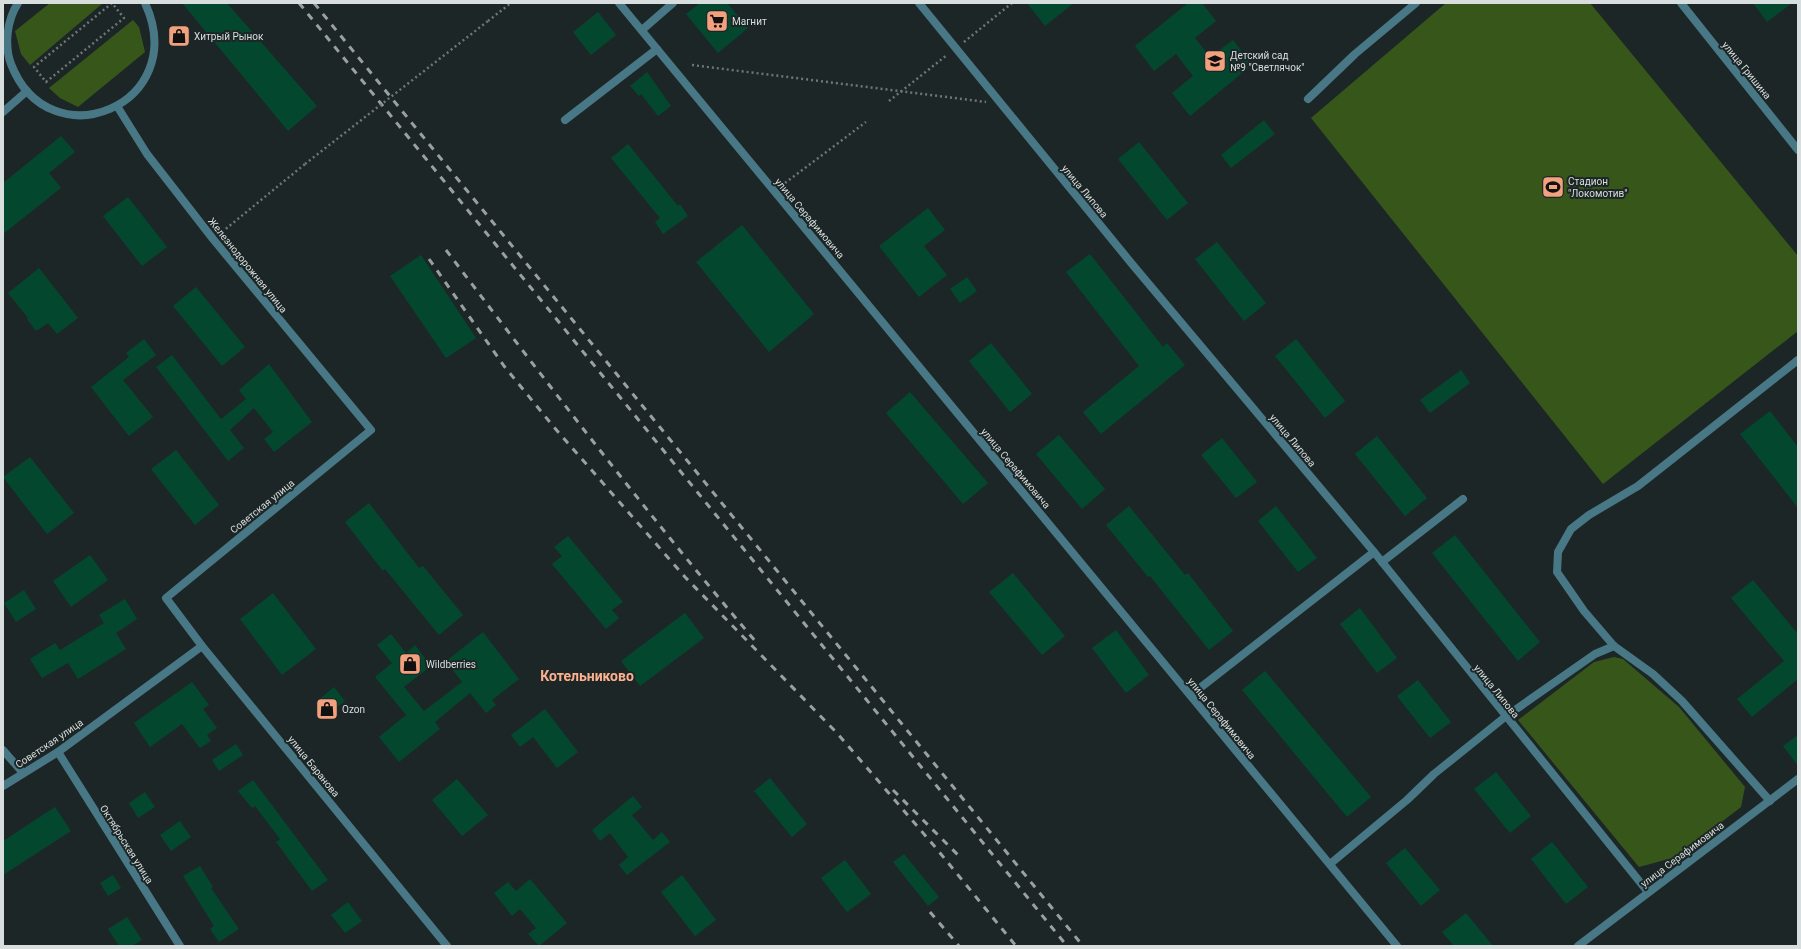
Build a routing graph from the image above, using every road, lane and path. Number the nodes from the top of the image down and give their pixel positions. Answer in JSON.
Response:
{"nodes":[{"id":1,"x":18,"y":3,"type":"edge"},
{"id":2,"x":112,"y":3,"type":"edge"},
{"id":3,"x":145,"y":3,"type":"edge"},
{"id":4,"x":511,"y":3,"type":"edge"},
{"id":5,"x":618,"y":3,"type":"edge"},
{"id":6,"x":673,"y":3,"type":"edge"},
{"id":7,"x":919,"y":3,"type":"edge"},
{"id":8,"x":1416,"y":3,"type":"edge"},
{"id":9,"x":1681,"y":3,"type":"edge"},
{"id":10,"x":642,"y":30,"type":"junction"},
{"id":11,"x":657,"y":49,"type":"junction"},
{"id":12,"x":692,"y":65,"type":"dead end"},
{"id":13,"x":27,"y":91,"type":"junction"},
{"id":14,"x":1308,"y":99,"type":"dead end"},
{"id":15,"x":1000,"y":104,"type":"junction"},
{"id":16,"x":117,"y":106,"type":"junction"},
{"id":17,"x":3,"y":112,"type":"edge"},
{"id":18,"x":565,"y":120,"type":"dead end"},
{"id":19,"x":866,"y":122,"type":"dead end"},
{"id":20,"x":1798,"y":150,"type":"edge"},
{"id":21,"x":785,"y":183,"type":"dead end"},
{"id":22,"x":213,"y":239,"type":"junction"},
{"id":23,"x":1798,"y":360,"type":"edge"},
{"id":24,"x":371,"y":430,"type":"joint"},
{"id":25,"x":1463,"y":499,"type":"dead end"},
{"id":26,"x":1374,"y":552,"type":"junction"},
{"id":27,"x":1382,"y":562,"type":"junction"},
{"id":28,"x":166,"y":598,"type":"joint"},
{"id":29,"x":202,"y":646,"type":"junction"},
{"id":30,"x":1614,"y":646,"type":"junction"},
{"id":31,"x":1191,"y":695,"type":"junction"},
{"id":32,"x":1505,"y":717,"type":"junction"},
{"id":33,"x":3,"y":750,"type":"edge"},
{"id":34,"x":58,"y":752,"type":"junction"},
{"id":35,"x":23,"y":773,"type":"junction"},
{"id":36,"x":1798,"y":779,"type":"edge"},
{"id":37,"x":3,"y":786,"type":"edge"},
{"id":38,"x":1770,"y":801,"type":"junction"},
{"id":39,"x":1330,"y":864,"type":"junction"},
{"id":40,"x":1648,"y":892,"type":"junction"},
{"id":41,"x":180,"y":946,"type":"edge"},
{"id":42,"x":447,"y":946,"type":"edge"},
{"id":43,"x":1397,"y":946,"type":"edge"},
{"id":44,"x":1578,"y":946,"type":"edge"}],
"edges":[{"from":1,"to":13,"type":"street"},
{"from":2,"to":2,"type":"path"},
{"from":3,"to":16,"type":"street"},
{"from":4,"to":22,"type":"path","bridge":true},
{"from":5,"to":10,"type":"street","name":"улица Серафимовича"},
{"from":6,"to":10,"type":"street"},
{"from":7,"to":15,"type":"street","name":"улица Липова"},
{"from":8,"to":14,"type":"street"},
{"from":9,"to":20,"type":"street","name":"улица Гришина"},
{"from":10,"to":11,"type":"street","name":"улица Серафимовича"},
{"from":11,"to":18,"type":"street"},
{"from":11,"to":31,"type":"street","name":"улица Серафимовича"},
{"from":12,"to":15,"type":"path"},
{"from":13,"to":16,"type":"street"},
{"from":13,"to":17,"type":"street"},
{"from":15,"to":26,"type":"street","name":"улица Липова"},
{"from":16,"to":22,"type":"street","name":"Железнодорожная улица"},
{"from":19,"to":21,"type":"path"},
{"from":22,"to":24,"type":"street","name":"Железнодорожная улица"},
{"from":23,"to":30,"type":"street"},
{"from":24,"to":28,"type":"street","name":"Советская улица"},
{"from":25,"to":27,"type":"street"},
{"from":26,"to":27,"type":"street","name":"улица Липова"},
{"from":26,"to":31,"type":"street"},
{"from":27,"to":32,"type":"street","name":"улица Липова"},
{"from":28,"to":29,"type":"street","name":"улица Баранова"},
{"from":29,"to":34,"type":"street","name":"Советская улица"},
{"from":29,"to":42,"type":"street","name":"улица Баранова"},
{"from":30,"to":32,"type":"street"},
{"from":30,"to":38,"type":"street"},
{"from":31,"to":39,"type":"street","name":"улица Серафимовича"},
{"from":32,"to":39,"type":"street"},
{"from":32,"to":40,"type":"street","name":"улица Липова"},
{"from":33,"to":35,"type":"street"},
{"from":34,"to":35,"type":"street","name":"Советская улица"},
{"from":34,"to":41,"type":"street","name":"Октябрьская улица"},
{"from":35,"to":37,"type":"street","name":"Советская улица"},
{"from":36,"to":38,"type":"street","name":"улица Серафимовича"},
{"from":38,"to":40,"type":"street","name":"улица Серафимовича"},
{"from":39,"to":43,"type":"street","name":"улица Серафимовича"},
{"from":40,"to":44,"type":"street","name":"улица Серафимовича"}]}
